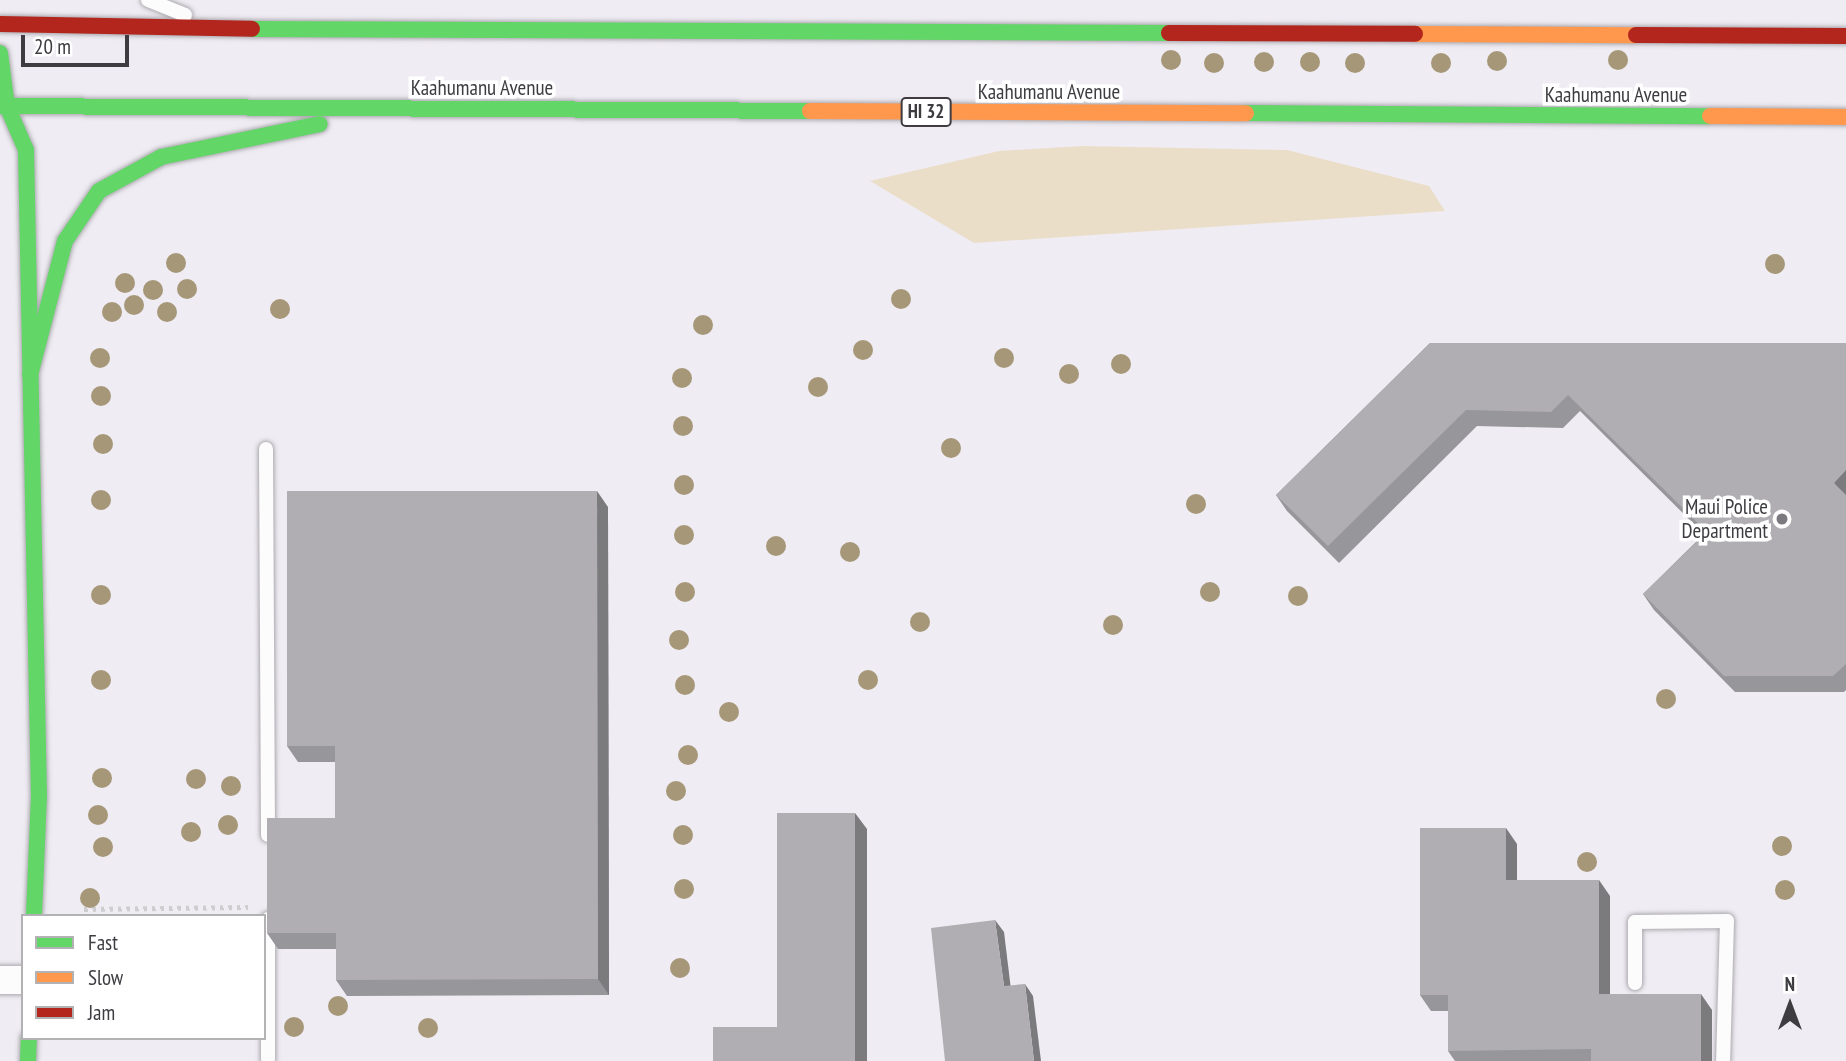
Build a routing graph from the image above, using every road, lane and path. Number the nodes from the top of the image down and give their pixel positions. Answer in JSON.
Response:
{"nodes":[{"id":1,"x":148,"y":0,"type":"edge"},
{"id":2,"x":0,"y":24,"type":"edge"},
{"id":3,"x":219,"y":29,"type":"junction"},
{"id":4,"x":1846,"y":36,"type":"edge"},
{"id":5,"x":0,"y":53,"type":"edge"},
{"id":6,"x":393,"y":108,"type":"junction"},
{"id":7,"x":2,"y":110,"type":"edge"},
{"id":8,"x":1846,"y":117,"type":"edge"},
{"id":9,"x":30,"y":375,"type":"junction"},
{"id":10,"x":266,"y":449,"type":"dead end"},
{"id":11,"x":268,"y":857,"type":"edge"},
{"id":12,"x":268,"y":907,"type":"joint"},
{"id":13,"x":84,"y":909,"type":"dead end"},
{"id":14,"x":34,"y":914,"type":"edge"},
{"id":15,"x":0,"y":980,"type":"edge"},
{"id":16,"x":21,"y":980,"type":"edge"},
{"id":17,"x":266,"y":980,"type":"edge"},
{"id":18,"x":1635,"y":983,"type":"dead end"},
{"id":19,"x":29,"y":1040,"type":"edge"},
{"id":20,"x":268,"y":1059,"type":"edge"},
{"id":21,"x":28,"y":1061,"type":"edge"},
{"id":22,"x":1723,"y":1061,"type":"edge"}],
"edges":[{"from":1,"to":3,"type":"lane"},
{"from":2,"to":3,"type":"main road"},
{"from":3,"to":4,"type":"main road"},
{"from":5,"to":7,"type":"main road"},
{"from":6,"to":7,"type":"main road","name":"Kaahumanu Avenue","number":"HI 32"},
{"from":6,"to":8,"type":"main road","name":"Kaahumanu Avenue","number":"HI 32"},
{"from":6,"to":9,"type":"main road"},
{"from":7,"to":9,"type":"main road"},
{"from":9,"to":14,"type":"main road"},
{"from":10,"to":11,"type":"lane"},
{"from":12,"to":13,"type":"path"},
{"from":12,"to":17,"type":"lane"},
{"from":15,"to":16,"type":"street"},
{"from":17,"to":20,"type":"lane"},
{"from":18,"to":22,"type":"lane"},
{"from":19,"to":21,"type":"main road"}]}
